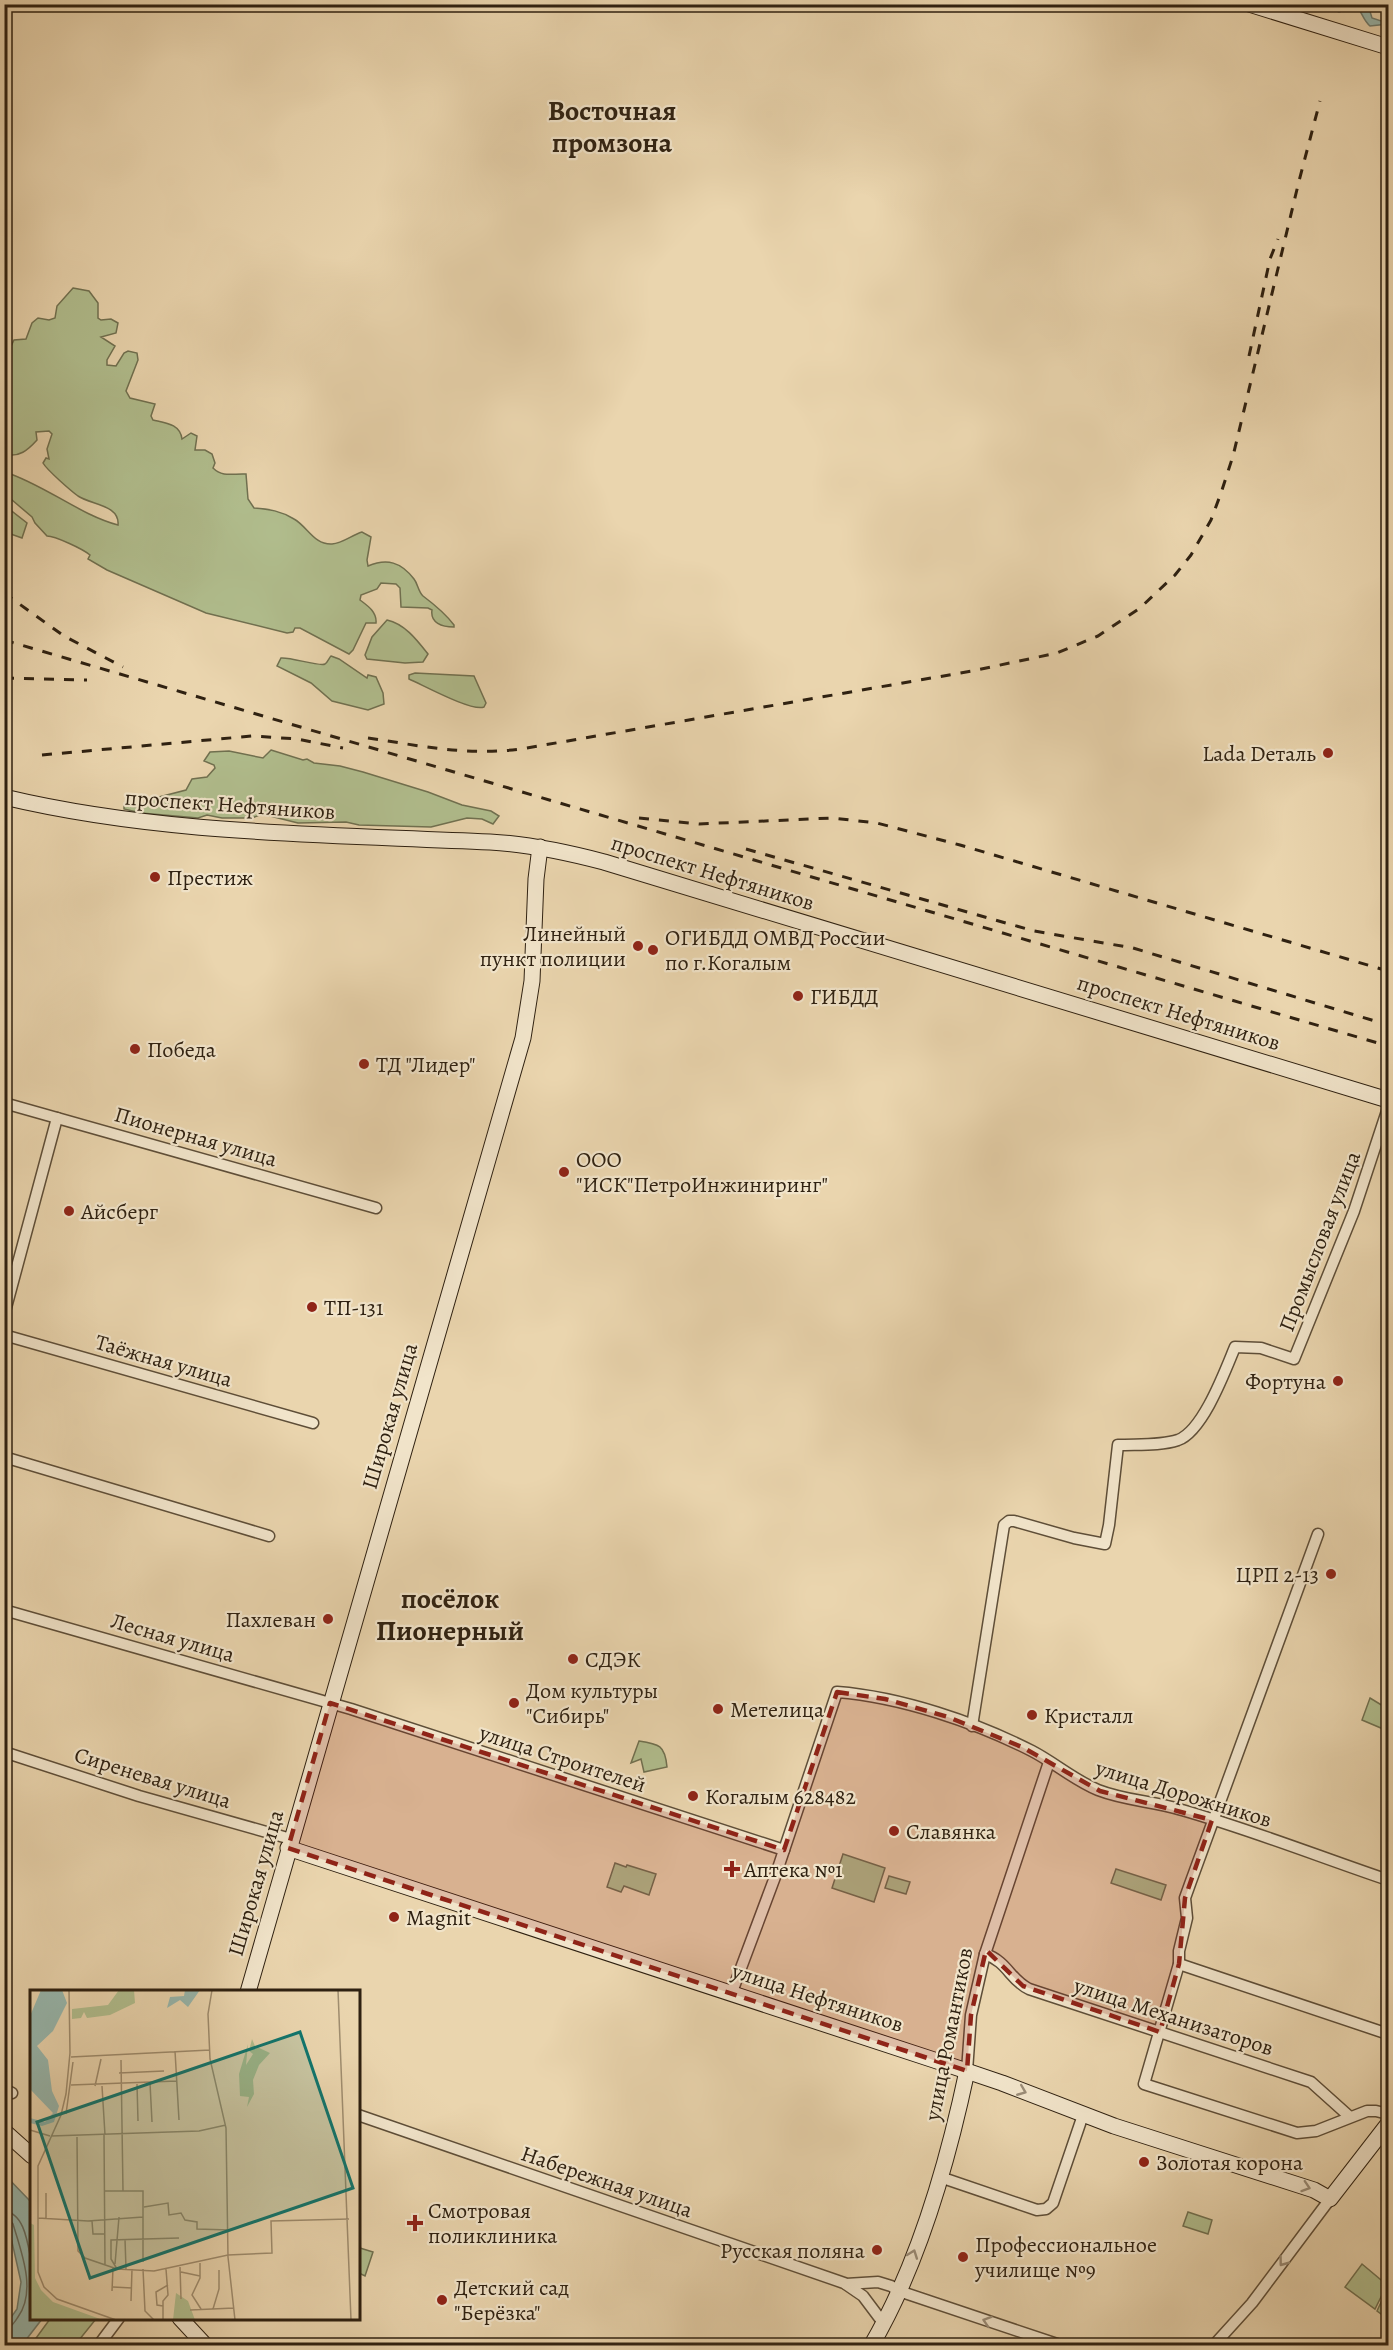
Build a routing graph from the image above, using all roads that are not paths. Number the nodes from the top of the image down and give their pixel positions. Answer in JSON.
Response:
{"nodes":[{"id":1,"x":1249,"y":4,"type":"edge"},
{"id":2,"x":1389,"y":47,"type":"edge"},
{"id":3,"x":4,"y":797,"type":"edge"},
{"id":4,"x":540,"y":847,"type":"junction"},
{"id":5,"x":1389,"y":1100,"type":"edge"},
{"id":6,"x":4,"y":1103,"type":"edge"},
{"id":7,"x":1389,"y":1108,"type":"edge"},
{"id":8,"x":57,"y":1118,"type":"junction"},
{"id":9,"x":376,"y":1208,"type":"dead end"},
{"id":10,"x":4,"y":1315,"type":"edge"},
{"id":11,"x":4,"y":1335,"type":"edge"},
{"id":12,"x":313,"y":1423,"type":"dead end"},
{"id":13,"x":4,"y":1457,"type":"edge"},
{"id":14,"x":1318,"y":1534,"type":"dead end"},
{"id":15,"x":269,"y":1536,"type":"dead end"},
{"id":16,"x":4,"y":1610,"type":"edge"},
{"id":17,"x":330,"y":1703,"type":"junction"},
{"id":18,"x":972,"y":1726,"type":"junction"},
{"id":19,"x":4,"y":1752,"type":"edge"},
{"id":20,"x":1049,"y":1762,"type":"junction"},
{"id":21,"x":1212,"y":1820,"type":"junction"},
{"id":22,"x":289,"y":1843,"type":"junction"},
{"id":23,"x":784,"y":1850,"type":"junction"},
{"id":24,"x":1389,"y":1880,"type":"edge"},
{"id":25,"x":985,"y":1954,"type":"junction"},
{"id":26,"x":1179,"y":1964,"type":"junction"},
{"id":27,"x":249,"y":1990,"type":"edge"},
{"id":28,"x":732,"y":1992,"type":"junction"},
{"id":29,"x":1160,"y":2032,"type":"junction"},
{"id":30,"x":1389,"y":2034,"type":"edge"},
{"id":31,"x":967,"y":2071,"type":"junction"},
{"id":32,"x":1389,"y":2114,"type":"edge"},
{"id":33,"x":1083,"y":2115,"type":"junction"},
{"id":34,"x":360,"y":2116,"type":"edge"},
{"id":35,"x":1350,"y":2117,"type":"junction"},
{"id":36,"x":4,"y":2119,"type":"edge"},
{"id":37,"x":1389,"y":2124,"type":"edge"},
{"id":38,"x":4,"y":2131,"type":"edge"},
{"id":39,"x":1383,"y":2140,"type":"edge"},
{"id":40,"x":30,"y":2141,"type":"edge"},
{"id":41,"x":30,"y":2154,"type":"edge"},
{"id":42,"x":940,"y":2177,"type":"junction"},
{"id":43,"x":1330,"y":2199,"type":"junction"},
{"id":44,"x":844,"y":2283,"type":"junction"},
{"id":45,"x":899,"y":2291,"type":"junction"},
{"id":46,"x":118,"y":2320,"type":"edge"},
{"id":47,"x":181,"y":2320,"type":"edge"},
{"id":48,"x":188,"y":2320,"type":"edge"},
{"id":49,"x":884,"y":2324,"type":"junction"},
{"id":50,"x":98,"y":2346,"type":"edge"},
{"id":51,"x":207,"y":2346,"type":"edge"},
{"id":52,"x":872,"y":2346,"type":"edge"},
{"id":53,"x":1063,"y":2346,"type":"edge"},
{"id":54,"x":1213,"y":2346,"type":"edge"}],
"edges":[{"from":1,"to":2,"type":"street"},
{"from":3,"to":4,"type":"street","name":"проспект Нефтяников"},
{"from":4,"to":5,"type":"street","name":"проспект Нефтяников"},
{"from":4,"to":17,"type":"street","name":"Широкая улица"},
{"from":6,"to":8,"type":"street","name":"Пионерная улица"},
{"from":7,"to":18,"type":"street","name":"Промысловая улица"},
{"from":8,"to":9,"type":"street","name":"Пионерная улица"},
{"from":8,"to":10,"type":"street"},
{"from":11,"to":12,"type":"street","name":"Таёжная улица"},
{"from":13,"to":15,"type":"street"},
{"from":14,"to":21,"type":"street"},
{"from":16,"to":17,"type":"street","name":"Лесная улица"},
{"from":17,"to":22,"type":"street","name":"Широкая улица"},
{"from":17,"to":23,"type":"street","name":"улица Строителей"},
{"from":18,"to":20,"type":"street","name":"улица Дорожников"},
{"from":18,"to":23,"type":"street","name":"улица Дорожников"},
{"from":19,"to":22,"type":"street","name":"Сиреневая улица"},
{"from":20,"to":21,"type":"street","name":"улица Дорожников"},
{"from":20,"to":25,"type":"street","name":"улица Романтиков"},
{"from":21,"to":24,"type":"street","name":"улица Дорожников"},
{"from":21,"to":26,"type":"street"},
{"from":22,"to":27,"type":"street","name":"Широкая улица"},
{"from":22,"to":28,"type":"street","name":"улица Нефтяников"},
{"from":23,"to":28,"type":"street"},
{"from":25,"to":29,"type":"street","name":"улица Механизаторов"},
{"from":25,"to":31,"type":"street","name":"улица Романтиков"},
{"from":26,"to":29,"type":"street"},
{"from":26,"to":30,"type":"street"},
{"from":28,"to":31,"type":"street","name":"улица Нефтяников"},
{"from":29,"to":35,"type":"street","name":"улица Механизаторов"},
{"from":29,"to":35,"type":"street"},
{"from":31,"to":33,"type":"street","name":"улица Нефтяников","one_way":true},
{"from":31,"to":42,"type":"street","name":"улица Романтиков"},
{"from":32,"to":35,"type":"street"},
{"from":33,"to":42,"type":"street"},
{"from":33,"to":43,"type":"street","name":"улица Нефтяников","one_way":true},
{"from":34,"to":44,"type":"street","name":"Набережная улица"},
{"from":36,"to":40,"type":"street"},
{"from":37,"to":39,"type":"street"},
{"from":38,"to":41,"type":"street"},
{"from":39,"to":43,"type":"street"},
{"from":45,"to":42,"type":"street","name":"улица Романтиков","one_way":true},
{"from":43,"to":54,"type":"street","one_way":true},
{"from":44,"to":45,"type":"street","name":"Набережная улица"},
{"from":44,"to":49,"type":"street","name":"Набережная улица"},
{"from":45,"to":49,"type":"street","name":"улица Романтиков"},
{"from":53,"to":45,"type":"street","name":"Набережная улица","one_way":true},
{"from":46,"to":50,"type":"street"},
{"from":47,"to":51,"type":"street"},
{"from":48,"to":51,"type":"street"},
{"from":49,"to":52,"type":"street","name":"улица Романтиков"}]}
